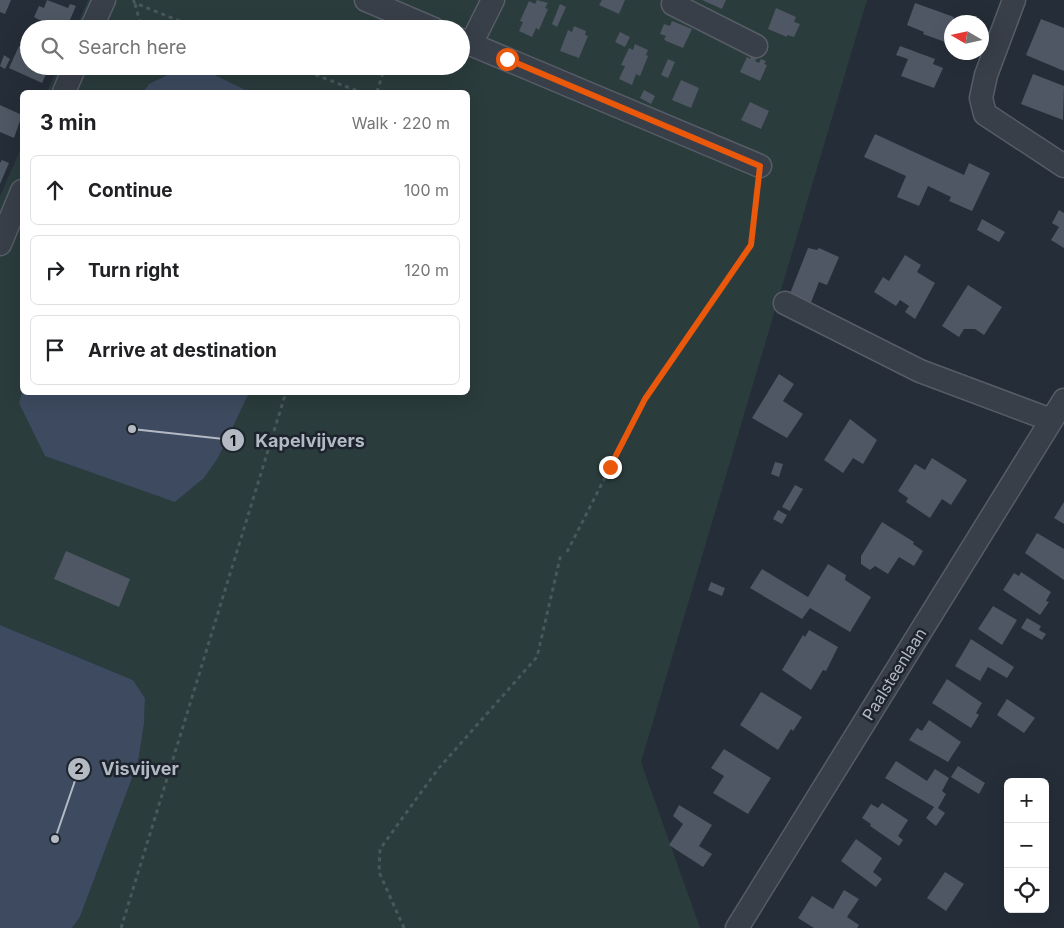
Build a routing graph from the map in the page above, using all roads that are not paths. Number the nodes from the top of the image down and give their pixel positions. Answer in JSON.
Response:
{"nodes":[{"id":1,"x":104,"y":0,"type":"edge"},
{"id":2,"x":366,"y":0,"type":"edge"},
{"id":3,"x":493,"y":0,"type":"edge"},
{"id":4,"x":675,"y":0,"type":"edge"},
{"id":5,"x":1014,"y":0,"type":"edge"},
{"id":6,"x":95,"y":20,"type":"edge"},
{"id":7,"x":413,"y":20,"type":"edge"},
{"id":8,"x":470,"y":36,"type":"edge"},
{"id":9,"x":470,"y":44,"type":"edge"},
{"id":10,"x":756,"y":46,"type":"dead end"},
{"id":11,"x":71,"y":75,"type":"edge"},
{"id":12,"x":65,"y":90,"type":"edge"},
{"id":13,"x":760,"y":166,"type":"road end"},
{"id":14,"x":1064,"y":166,"type":"edge"},
{"id":15,"x":20,"y":196,"type":"edge"},
{"id":16,"x":0,"y":244,"type":"edge"},
{"id":17,"x":785,"y":303,"type":"dead end"},
{"id":18,"x":1064,"y":400,"type":"edge"},
{"id":19,"x":1051,"y":420,"type":"junction"},
{"id":20,"x":737,"y":928,"type":"edge"}],
"edges":[{"from":1,"to":6,"type":"street"},
{"from":2,"to":7,"type":"street"},
{"from":3,"to":8,"type":"street"},
{"from":4,"to":10,"type":"street"},
{"from":5,"to":14,"type":"street"},
{"from":9,"to":13,"type":"street"},
{"from":11,"to":12,"type":"street"},
{"from":15,"to":16,"type":"street"},
{"from":17,"to":19,"type":"street"},
{"from":18,"to":19,"type":"street","name":"Paalsteenlaan"},
{"from":19,"to":20,"type":"street","name":"Paalsteenlaan"}]}
